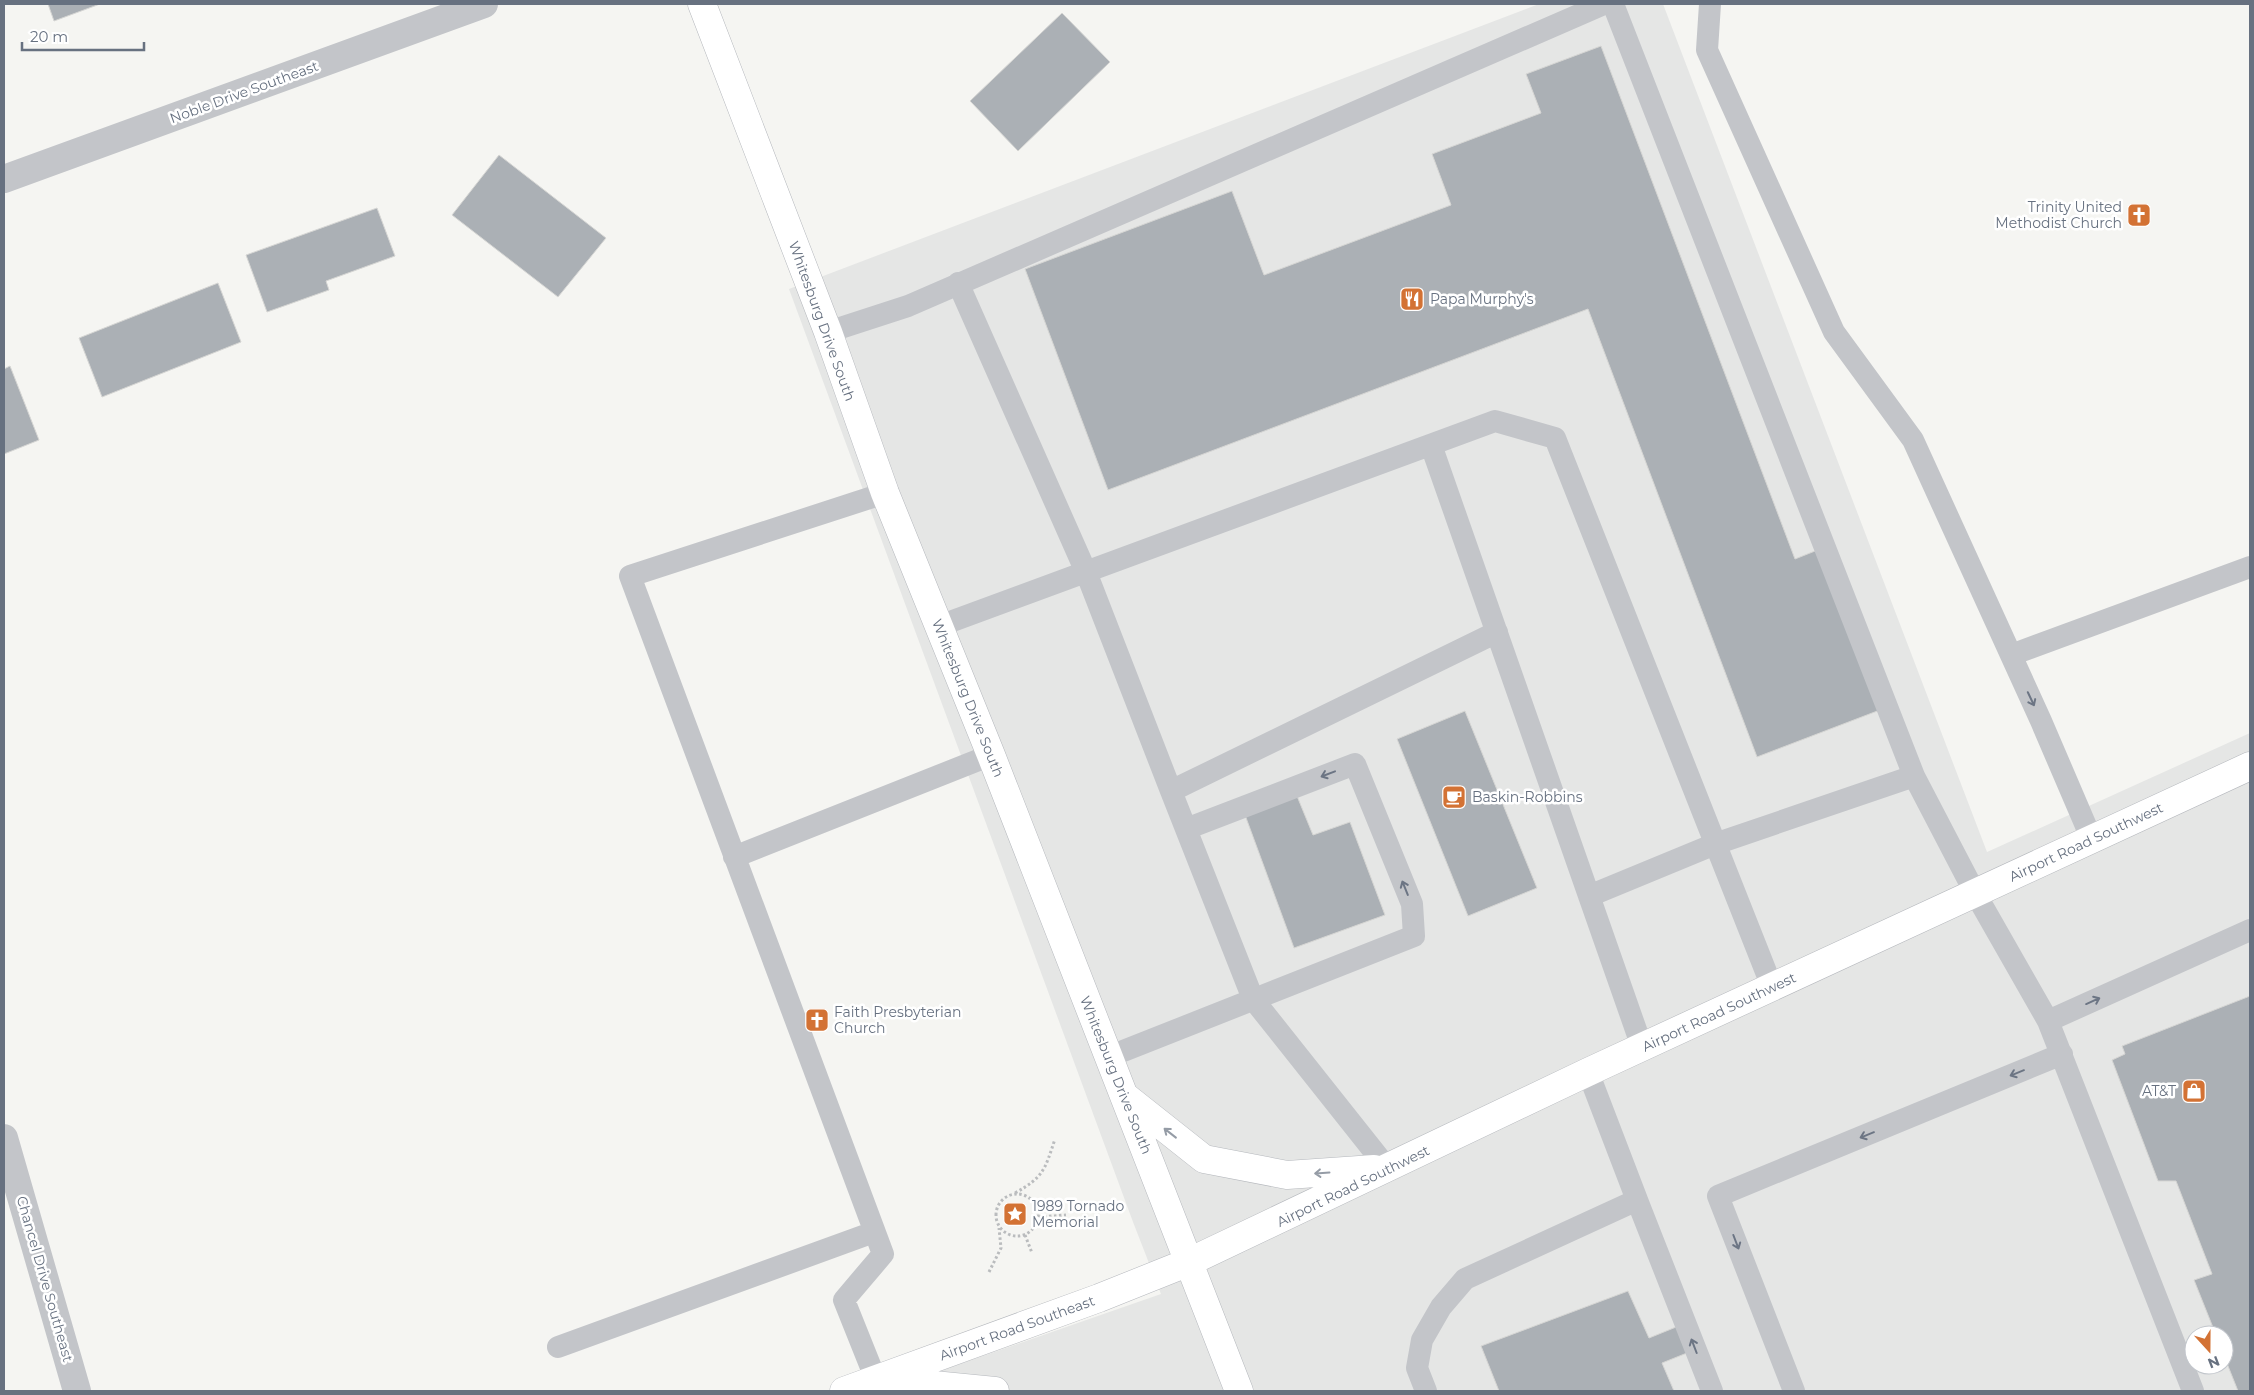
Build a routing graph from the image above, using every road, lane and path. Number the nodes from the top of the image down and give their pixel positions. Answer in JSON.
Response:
{"nodes":[{"id":1,"x":484,"y":4,"type":"edge"},
{"id":2,"x":703,"y":4,"type":"edge"},
{"id":3,"x":1604,"y":4,"type":"edge"},
{"id":4,"x":1612,"y":4,"type":"edge"},
{"id":5,"x":1710,"y":4,"type":"edge"},
{"id":6,"x":4,"y":179,"type":"edge"},
{"id":7,"x":958,"y":283,"type":"junction"},
{"id":8,"x":828,"y":332,"type":"junction"},
{"id":9,"x":1431,"y":445,"type":"junction"},
{"id":10,"x":885,"y":493,"type":"junction"},
{"id":11,"x":2250,"y":568,"type":"edge"},
{"id":12,"x":1086,"y":572,"type":"junction"},
{"id":13,"x":939,"y":626,"type":"junction"},
{"id":14,"x":1497,"y":632,"type":"junction"},
{"id":15,"x":2011,"y":655,"type":"junction"},
{"id":16,"x":991,"y":755,"type":"junction"},
{"id":17,"x":2250,"y":766,"type":"edge"},
{"id":18,"x":1914,"y":776,"type":"junction"},
{"id":19,"x":1171,"y":791,"type":"junction"},
{"id":20,"x":1186,"y":829,"type":"junction"},
{"id":21,"x":2092,"y":840,"type":"junction"},
{"id":22,"x":1715,"y":844,"type":"junction"},
{"id":23,"x":734,"y":857,"type":"junction"},
{"id":24,"x":1975,"y":893,"type":"junction"},
{"id":25,"x":1589,"y":896,"type":"junction"},
{"id":26,"x":2250,"y":930,"type":"edge"},
{"id":27,"x":1772,"y":987,"type":"junction"},
{"id":28,"x":1253,"y":999,"type":"junction"},
{"id":29,"x":2048,"y":1021,"type":"junction"},
{"id":30,"x":1642,"y":1047,"type":"junction"},
{"id":31,"x":2062,"y":1054,"type":"junction"},
{"id":32,"x":1108,"y":1057,"type":"junction"},
{"id":33,"x":1588,"y":1072,"type":"junction"},
{"id":34,"x":1126,"y":1097,"type":"junction"},
{"id":35,"x":4,"y":1138,"type":"edge"},
{"id":36,"x":1055,"y":1139,"type":"dead end"},
{"id":37,"x":1388,"y":1168,"type":"junction"},
{"id":38,"x":1014,"y":1194,"type":"junction"},
{"id":39,"x":1638,"y":1200,"type":"junction"},
{"id":40,"x":1066,"y":1215,"type":"dead end"},
{"id":41,"x":1039,"y":1217,"type":"junction"},
{"id":42,"x":999,"y":1227,"type":"junction"},
{"id":43,"x":874,"y":1232,"type":"junction"},
{"id":44,"x":1025,"y":1235,"type":"junction"},
{"id":45,"x":1032,"y":1253,"type":"dead end"},
{"id":46,"x":1189,"y":1262,"type":"junction"},
{"id":47,"x":989,"y":1272,"type":"dead end"},
{"id":48,"x":558,"y":1347,"type":"dead end"},
{"id":49,"x":876,"y":1380,"type":"junction"},
{"id":50,"x":77,"y":1391,"type":"edge"},
{"id":51,"x":844,"y":1391,"type":"edge"},
{"id":52,"x":995,"y":1391,"type":"edge"},
{"id":53,"x":1239,"y":1391,"type":"edge"},
{"id":54,"x":1426,"y":1391,"type":"edge"},
{"id":55,"x":1712,"y":1391,"type":"edge"},
{"id":56,"x":1794,"y":1391,"type":"edge"},
{"id":57,"x":2193,"y":1391,"type":"edge"}],
"edges":[{"from":1,"to":6,"type":"street","name":"Noble Drive Southeast"},
{"from":2,"to":8,"type":"main road","name":"Whitesburg Drive South"},
{"from":3,"to":7,"type":"lane"},
{"from":4,"to":18,"type":"lane"},
{"from":5,"to":15,"type":"lane"},
{"from":7,"to":8,"type":"lane"},
{"from":7,"to":12,"type":"lane"},
{"from":8,"to":10,"type":"main road","name":"Whitesburg Drive South"},
{"from":9,"to":12,"type":"lane"},
{"from":9,"to":14,"type":"lane"},
{"from":9,"to":22,"type":"lane"},
{"from":10,"to":13,"type":"main road","name":"Whitesburg Drive South"},
{"from":10,"to":23,"type":"lane"},
{"from":11,"to":15,"type":"lane"},
{"from":12,"to":13,"type":"lane"},
{"from":12,"to":19,"type":"lane"},
{"from":13,"to":16,"type":"main road","name":"Whitesburg Drive South"},
{"from":14,"to":19,"type":"lane"},
{"from":14,"to":25,"type":"lane"},
{"from":15,"to":21,"type":"lane","one_way":true},
{"from":16,"to":23,"type":"lane"},
{"from":16,"to":32,"type":"main road","name":"Whitesburg Drive South"},
{"from":17,"to":21,"type":"main road","name":"Airport Road Southwest"},
{"from":18,"to":22,"type":"lane"},
{"from":18,"to":24,"type":"lane"},
{"from":19,"to":20,"type":"lane"},
{"from":20,"to":28,"type":"lane"},
{"from":28,"to":20,"type":"lane","one_way":true},
{"from":21,"to":24,"type":"main road","name":"Airport Road Southwest"},
{"from":22,"to":25,"type":"lane"},
{"from":22,"to":27,"type":"lane"},
{"from":23,"to":43,"type":"lane"},
{"from":24,"to":27,"type":"main road","name":"Airport Road Southwest"},
{"from":24,"to":29,"type":"lane"},
{"from":25,"to":30,"type":"lane"},
{"from":29,"to":26,"type":"lane","one_way":true},
{"from":27,"to":30,"type":"main road","name":"Airport Road Southwest"},
{"from":28,"to":32,"type":"lane"},
{"from":28,"to":37,"type":"lane"},
{"from":29,"to":31,"type":"lane"},
{"from":30,"to":33,"type":"main road","name":"Airport Road Southwest"},
{"from":31,"to":56,"type":"lane","one_way":true},
{"from":31,"to":57,"type":"lane"},
{"from":32,"to":34,"type":"main road","name":"Whitesburg Drive South"},
{"from":33,"to":37,"type":"main road","name":"Airport Road Southwest"},
{"from":33,"to":39,"type":"lane"},
{"from":37,"to":34,"type":"main road","one_way":true},
{"from":34,"to":46,"type":"main road","name":"Whitesburg Drive South"},
{"from":35,"to":50,"type":"street","name":"Chancel Drive Southeast"},
{"from":36,"to":38,"type":"path"},
{"from":37,"to":46,"type":"main road","name":"Airport Road Southwest"},
{"from":38,"to":41,"type":"path"},
{"from":38,"to":42,"type":"path"},
{"from":39,"to":54,"type":"lane"},
{"from":55,"to":39,"type":"lane","one_way":true},
{"from":40,"to":41,"type":"path"},
{"from":41,"to":44,"type":"path"},
{"from":42,"to":44,"type":"path"},
{"from":42,"to":47,"type":"path"},
{"from":43,"to":48,"type":"lane"},
{"from":43,"to":49,"type":"lane"},
{"from":44,"to":45,"type":"path"},
{"from":46,"to":49,"type":"main road","name":"Airport Road Southeast"},
{"from":46,"to":53,"type":"main road","name":"Whitesburg Drive South"},
{"from":49,"to":51,"type":"main road","name":"Airport Road Southeast"},
{"from":49,"to":52,"type":"main road"}]}
